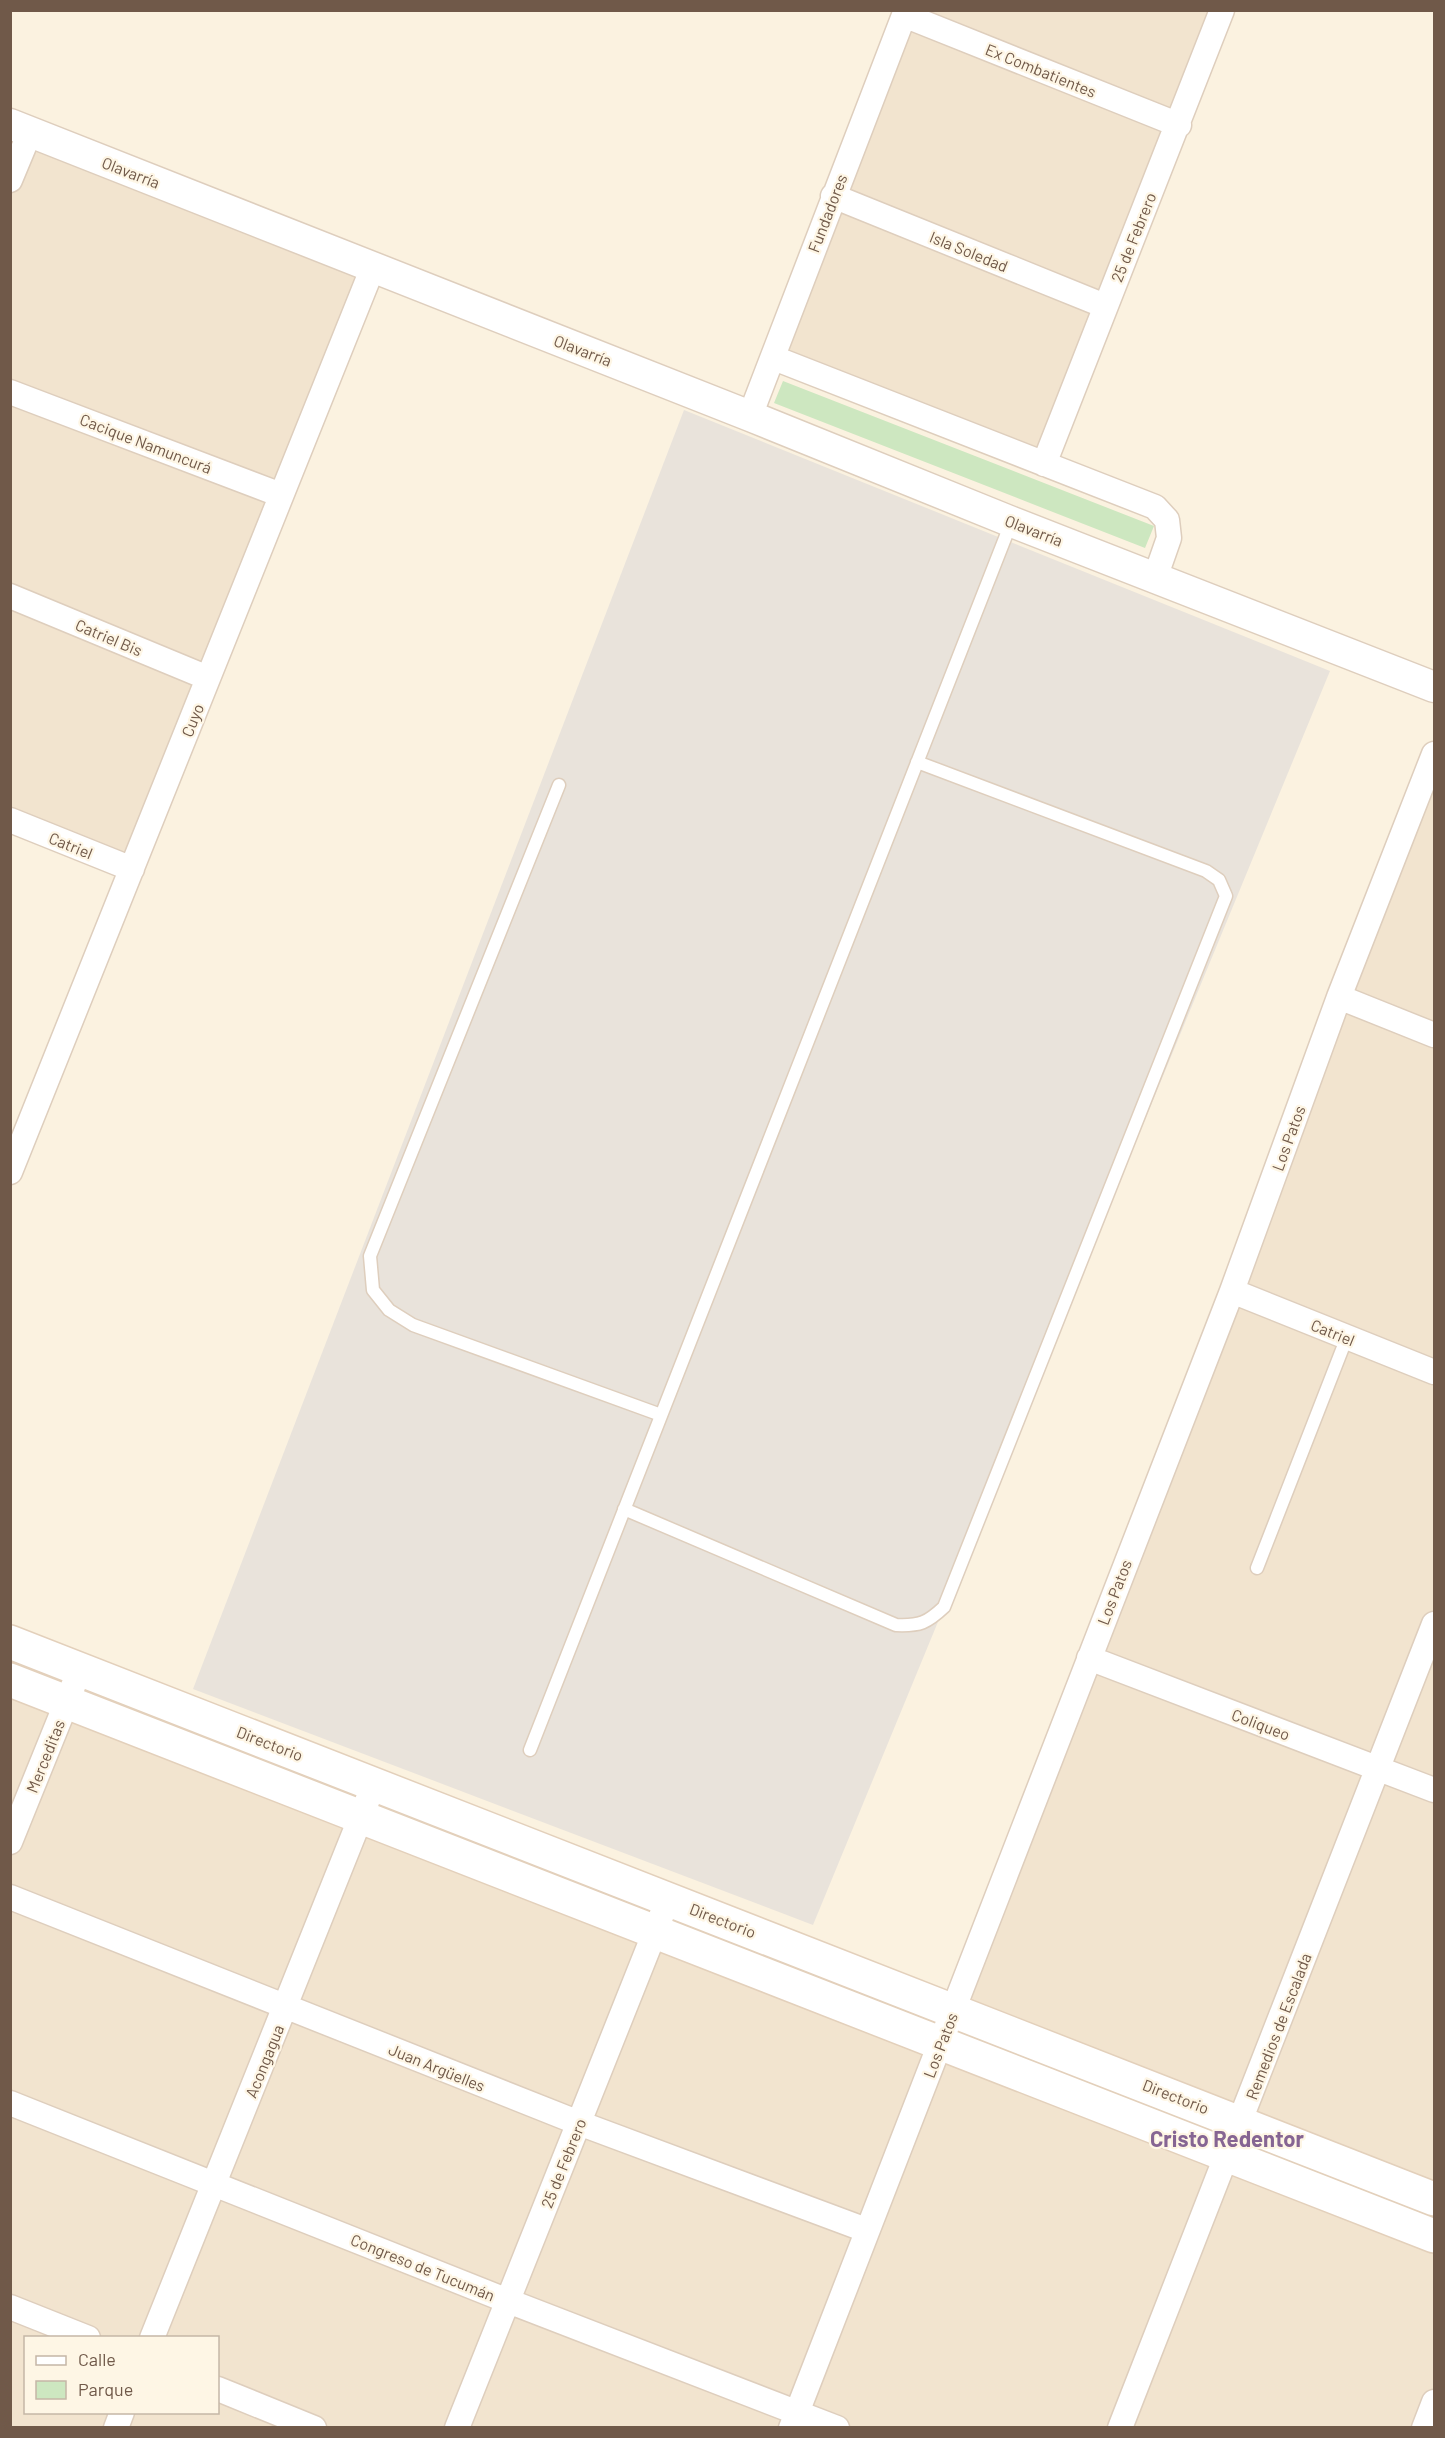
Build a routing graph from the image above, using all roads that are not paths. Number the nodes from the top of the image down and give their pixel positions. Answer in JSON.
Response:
{"nodes":[{"id":1,"x":1222,"y":10,"type":"edge"},
{"id":2,"x":905,"y":13,"type":"edge"},
{"id":3,"x":1179,"y":124,"type":"junction"},
{"id":4,"x":20,"y":128,"type":"edge"},
{"id":5,"x":10,"y":180,"type":"edge"},
{"id":6,"x":833,"y":196,"type":"junction"},
{"id":7,"x":373,"y":267,"type":"junction"},
{"id":8,"x":1105,"y":306,"type":"junction"},
{"id":9,"x":774,"y":358,"type":"junction"},
{"id":10,"x":10,"y":392,"type":"edge"},
{"id":11,"x":750,"y":416,"type":"junction"},
{"id":12,"x":1044,"y":464,"type":"junction"},
{"id":13,"x":281,"y":495,"type":"junction"},
{"id":14,"x":1012,"y":522,"type":"junction"},
{"id":15,"x":1155,"y":578,"type":"junction"},
{"id":16,"x":10,"y":596,"type":"edge"},
{"id":17,"x":208,"y":678,"type":"junction"},
{"id":18,"x":1434,"y":687,"type":"edge"},
{"id":19,"x":1434,"y":754,"type":"edge"},
{"id":20,"x":917,"y":762,"type":"junction"},
{"id":21,"x":559,"y":785,"type":"dead end"},
{"id":22,"x":10,"y":820,"type":"edge"},
{"id":23,"x":132,"y":869,"type":"junction"},
{"id":24,"x":1339,"y":998,"type":"junction"},
{"id":25,"x":1434,"y":1035,"type":"edge"},
{"id":26,"x":10,"y":1172,"type":"edge"},
{"id":27,"x":1232,"y":1291,"type":"junction"},
{"id":28,"x":1347,"y":1337,"type":"junction"},
{"id":29,"x":1434,"y":1372,"type":"edge"},
{"id":30,"x":661,"y":1415,"type":"junction"},
{"id":31,"x":624,"y":1509,"type":"junction"},
{"id":32,"x":1257,"y":1568,"type":"dead end"},
{"id":33,"x":1434,"y":1624,"type":"edge"},
{"id":34,"x":10,"y":1642,"type":"edge"},
{"id":35,"x":1089,"y":1658,"type":"junction"},
{"id":36,"x":80,"y":1669,"type":"junction"},
{"id":37,"x":10,"y":1680,"type":"edge"},
{"id":38,"x":66,"y":1702,"type":"junction"},
{"id":39,"x":530,"y":1750,"type":"dead end"},
{"id":40,"x":1378,"y":1769,"type":"junction"},
{"id":41,"x":374,"y":1784,"type":"junction"},
{"id":42,"x":1434,"y":1791,"type":"edge"},
{"id":43,"x":361,"y":1817,"type":"junction"},
{"id":44,"x":10,"y":1842,"type":"edge"},
{"id":45,"x":10,"y":1897,"type":"edge"},
{"id":46,"x":668,"y":1899,"type":"junction"},
{"id":47,"x":655,"y":1932,"type":"junction"},
{"id":48,"x":286,"y":2006,"type":"junction"},
{"id":49,"x":954,"y":2009,"type":"junction"},
{"id":50,"x":941,"y":2044,"type":"junction"},
{"id":51,"x":10,"y":2103,"type":"edge"},
{"id":52,"x":1240,"y":2122,"type":"junction"},
{"id":53,"x":579,"y":2123,"type":"junction"},
{"id":54,"x":1227,"y":2154,"type":"junction"},
{"id":55,"x":214,"y":2184,"type":"junction"},
{"id":56,"x":1434,"y":2199,"type":"edge"},
{"id":57,"x":866,"y":2230,"type":"junction"},
{"id":58,"x":1434,"y":2236,"type":"edge"},
{"id":59,"x":508,"y":2301,"type":"junction"},
{"id":60,"x":10,"y":2307,"type":"edge"},
{"id":61,"x":85,"y":2336,"type":"edge"},
{"id":62,"x":153,"y":2336,"type":"edge"},
{"id":63,"x":219,"y":2389,"type":"edge"},
{"id":64,"x":1434,"y":2402,"type":"edge"},
{"id":65,"x":794,"y":2420,"type":"edge"},
{"id":66,"x":314,"y":2427,"type":"edge"},
{"id":67,"x":457,"y":2427,"type":"edge"},
{"id":68,"x":837,"y":2427,"type":"edge"},
{"id":69,"x":1120,"y":2427,"type":"edge"},
{"id":70,"x":1424,"y":2427,"type":"edge"}],
"edges":[{"from":1,"to":3,"type":"street","name":"25 de Febrero"},
{"from":2,"to":3,"type":"street","name":"Ex Combatientes"},
{"from":2,"to":6,"type":"street","name":"Fundadores"},
{"from":3,"to":8,"type":"street","name":"25 de Febrero"},
{"from":4,"to":5,"type":"street"},
{"from":4,"to":7,"type":"street","name":"Olavarría"},
{"from":6,"to":8,"type":"street","name":"Isla Soledad"},
{"from":6,"to":9,"type":"street","name":"Fundadores"},
{"from":7,"to":11,"type":"street","name":"Olavarría"},
{"from":7,"to":13,"type":"street","name":"Cuyo"},
{"from":8,"to":12,"type":"street","name":"25 de Febrero"},
{"from":9,"to":11,"type":"street","name":"Fundadores"},
{"from":9,"to":12,"type":"street"},
{"from":10,"to":13,"type":"street","name":"Cacique Namuncurá"},
{"from":11,"to":14,"type":"street","name":"Olavarría"},
{"from":12,"to":15,"type":"street"},
{"from":13,"to":17,"type":"street","name":"Cuyo"},
{"from":14,"to":15,"type":"street","name":"Olavarría"},
{"from":14,"to":20,"type":"lane"},
{"from":15,"to":18,"type":"street","name":"Olavarría"},
{"from":16,"to":17,"type":"street","name":"Catriel Bis"},
{"from":17,"to":23,"type":"street","name":"Cuyo"},
{"from":19,"to":24,"type":"street","name":"Los Patos"},
{"from":20,"to":30,"type":"lane"},
{"from":20,"to":31,"type":"lane"},
{"from":21,"to":30,"type":"lane"},
{"from":22,"to":23,"type":"street","name":"Catriel"},
{"from":23,"to":26,"type":"street","name":"Cuyo"},
{"from":24,"to":25,"type":"street"},
{"from":24,"to":27,"type":"street","name":"Los Patos"},
{"from":27,"to":28,"type":"street","name":"Catriel"},
{"from":27,"to":35,"type":"street","name":"Los Patos"},
{"from":28,"to":29,"type":"street","name":"Catriel"},
{"from":28,"to":32,"type":"lane"},
{"from":30,"to":31,"type":"lane"},
{"from":31,"to":39,"type":"lane"},
{"from":33,"to":40,"type":"street","name":"Remedios de Escalada"},
{"from":34,"to":36,"type":"main road","name":"Directorio"},
{"from":35,"to":40,"type":"street","name":"Coliqueo"},
{"from":35,"to":49,"type":"street","name":"Los Patos"},
{"from":36,"to":38,"type":"street","name":"Merceditas"},
{"from":36,"to":41,"type":"main road","name":"Directorio"},
{"from":37,"to":38,"type":"main road"},
{"from":38,"to":43,"type":"main road"},
{"from":38,"to":44,"type":"street","name":"Merceditas"},
{"from":40,"to":42,"type":"street","name":"Coliqueo"},
{"from":40,"to":52,"type":"street","name":"Remedios de Escalada"},
{"from":41,"to":43,"type":"street","name":"Acongagua"},
{"from":41,"to":46,"type":"main road","name":"Directorio"},
{"from":43,"to":47,"type":"main road"},
{"from":43,"to":48,"type":"street","name":"Acongagua"},
{"from":45,"to":48,"type":"street","name":"Juan Argüelles"},
{"from":46,"to":47,"type":"street","name":"25 de Febrero"},
{"from":46,"to":49,"type":"main road","name":"Directorio"},
{"from":47,"to":50,"type":"main road"},
{"from":47,"to":53,"type":"street","name":"25 de Febrero"},
{"from":48,"to":53,"type":"street","name":"Juan Argüelles"},
{"from":48,"to":55,"type":"street","name":"Acongagua"},
{"from":49,"to":50,"type":"street","name":"Los Patos"},
{"from":49,"to":52,"type":"main road","name":"Directorio"},
{"from":50,"to":54,"type":"main road"},
{"from":50,"to":57,"type":"street","name":"Los Patos"},
{"from":51,"to":55,"type":"street","name":"Congreso de Tucumán"},
{"from":52,"to":54,"type":"street","name":"Remedios de Escalada"},
{"from":52,"to":56,"type":"main road","name":"Directorio"},
{"from":53,"to":57,"type":"street","name":"Juan Argüelles"},
{"from":53,"to":59,"type":"street","name":"25 de Febrero"},
{"from":54,"to":58,"type":"main road"},
{"from":54,"to":69,"type":"street","name":"Remedios de Escalada"},
{"from":55,"to":59,"type":"street","name":"Congreso de Tucumán"},
{"from":55,"to":62,"type":"street","name":"Acongagua"},
{"from":57,"to":65,"type":"street","name":"Los Patos"},
{"from":59,"to":65,"type":"street","name":"Congreso de Tucumán"},
{"from":59,"to":67,"type":"street","name":"25 de Febrero"},
{"from":60,"to":61,"type":"street"},
{"from":63,"to":66,"type":"street"},
{"from":64,"to":70,"type":"street"},
{"from":65,"to":68,"type":"street","name":"Congreso de Tucumán"}]}
